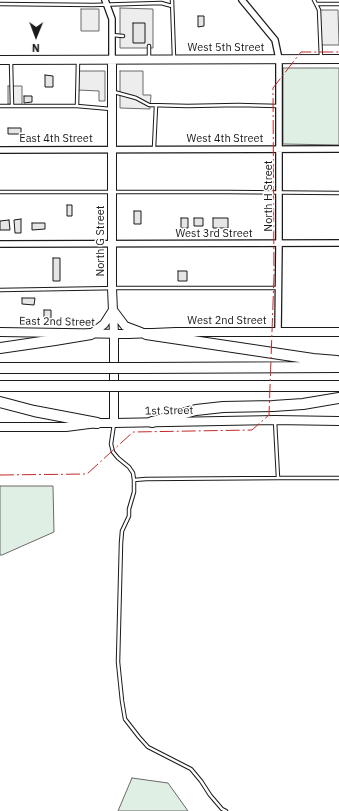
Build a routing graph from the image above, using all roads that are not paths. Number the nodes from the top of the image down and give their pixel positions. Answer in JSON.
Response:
{"nodes":[{"id":1,"x":172,"y":0,"type":"edge"},
{"id":2,"x":242,"y":0,"type":"edge"},
{"id":3,"x":314,"y":0,"type":"edge"},
{"id":4,"x":106,"y":2,"type":"edge"},
{"id":5,"x":0,"y":4,"type":"edge"},
{"id":6,"x":316,"y":4,"type":"junction"},
{"id":7,"x":339,"y":4,"type":"edge"},
{"id":8,"x":172,"y":6,"type":"junction"},
{"id":9,"x":112,"y":35,"type":"junction"},
{"id":10,"x":123,"y":36,"type":"dead end"},
{"id":11,"x":149,"y":46,"type":"dead end"},
{"id":12,"x":78,"y":59,"type":"junction"},
{"id":13,"x":112,"y":59,"type":"junction"},
{"id":14,"x":149,"y":59,"type":"junction"},
{"id":15,"x":174,"y":59,"type":"junction"},
{"id":16,"x":278,"y":59,"type":"junction"},
{"id":17,"x":321,"y":59,"type":"junction"},
{"id":18,"x":339,"y":59,"type":"edge"},
{"id":19,"x":0,"y":60,"type":"edge"},
{"id":20,"x":11,"y":60,"type":"junction"},
{"id":21,"x":112,"y":92,"type":"junction"},
{"id":22,"x":0,"y":106,"type":"edge"},
{"id":23,"x":12,"y":106,"type":"junction"},
{"id":24,"x":77,"y":106,"type":"junction"},
{"id":25,"x":156,"y":106,"type":"junction"},
{"id":26,"x":279,"y":106,"type":"junction"},
{"id":27,"x":112,"y":109,"type":"junction"},
{"id":28,"x":112,"y":149,"type":"junction"},
{"id":29,"x":154,"y":149,"type":"junction"},
{"id":30,"x":278,"y":149,"type":"junction"},
{"id":31,"x":339,"y":149,"type":"edge"},
{"id":32,"x":0,"y":150,"type":"edge"},
{"id":33,"x":0,"y":192,"type":"edge"},
{"id":34,"x":278,"y":192,"type":"junction"},
{"id":35,"x":112,"y":193,"type":"junction"},
{"id":36,"x":339,"y":193,"type":"edge"},
{"id":37,"x":339,"y":243,"type":"edge"},
{"id":38,"x":0,"y":244,"type":"edge"},
{"id":39,"x":112,"y":244,"type":"junction"},
{"id":40,"x":279,"y":244,"type":"junction"},
{"id":41,"x":112,"y":288,"type":"junction"},
{"id":42,"x":278,"y":288,"type":"junction"},
{"id":43,"x":0,"y":290,"type":"edge"},
{"id":44,"x":113,"y":310,"type":"junction"},
{"id":45,"x":0,"y":332,"type":"edge"},
{"id":46,"x":339,"y":332,"type":"edge"},
{"id":47,"x":278,"y":333,"type":"junction"},
{"id":48,"x":91,"y":334,"type":"junction"},
{"id":49,"x":114,"y":334,"type":"junction"},
{"id":50,"x":146,"y":334,"type":"junction"},
{"id":51,"x":0,"y":348,"type":"edge"},
{"id":52,"x":339,"y":361,"type":"edge"},
{"id":53,"x":339,"y":367,"type":"edge"},
{"id":54,"x":0,"y":368,"type":"edge"},
{"id":55,"x":0,"y":386,"type":"edge"},
{"id":56,"x":339,"y":386,"type":"edge"},
{"id":57,"x":339,"y":398,"type":"edge"},
{"id":58,"x":0,"y":402,"type":"edge"},
{"id":59,"x":275,"y":420,"type":"junction"},
{"id":60,"x":339,"y":421,"type":"edge"},
{"id":61,"x":97,"y":422,"type":"junction"},
{"id":62,"x":152,"y":422,"type":"junction"},
{"id":63,"x":114,"y":423,"type":"junction"},
{"id":64,"x":0,"y":427,"type":"edge"},
{"id":65,"x":278,"y":478,"type":"junction"},
{"id":66,"x":339,"y":478,"type":"edge"},
{"id":67,"x":134,"y":480,"type":"junction"},
{"id":68,"x":226,"y":811,"type":"edge"}],
"edges":[{"from":1,"to":8,"type":"lane"},
{"from":2,"to":16,"type":"street","name":"North H Street"},
{"from":3,"to":6,"type":"lane"},
{"from":4,"to":5,"type":"lane"},
{"from":4,"to":8,"type":"lane"},
{"from":4,"to":9,"type":"street"},
{"from":6,"to":7,"type":"lane"},
{"from":6,"to":17,"type":"lane"},
{"from":8,"to":15,"type":"lane"},
{"from":9,"to":10,"type":"lane"},
{"from":9,"to":13,"type":"street"},
{"from":11,"to":14,"type":"lane"},
{"from":12,"to":13,"type":"street","name":"West 5th Street"},
{"from":12,"to":20,"type":"street","name":"West 5th Street"},
{"from":12,"to":24,"type":"lane"},
{"from":13,"to":14,"type":"street","name":"West 5th Street"},
{"from":13,"to":21,"type":"street","name":"North G Street"},
{"from":14,"to":15,"type":"street","name":"West 5th Street"},
{"from":15,"to":16,"type":"street","name":"West 5th Street"},
{"from":16,"to":17,"type":"street","name":"West 5th Street"},
{"from":16,"to":26,"type":"street","name":"North H Street"},
{"from":17,"to":18,"type":"street","name":"West 5th Street"},
{"from":19,"to":20,"type":"street","name":"West 5th Street"},
{"from":20,"to":23,"type":"lane"},
{"from":21,"to":25,"type":"lane"},
{"from":21,"to":27,"type":"street","name":"North G Street"},
{"from":22,"to":23,"type":"lane"},
{"from":23,"to":24,"type":"lane"},
{"from":24,"to":27,"type":"lane"},
{"from":25,"to":26,"type":"lane"},
{"from":25,"to":29,"type":"lane"},
{"from":26,"to":30,"type":"street","name":"North H Street"},
{"from":27,"to":28,"type":"street","name":"North G Street"},
{"from":28,"to":29,"type":"street","name":"West 4th Street"},
{"from":28,"to":32,"type":"street","name":"East 4th Street"},
{"from":28,"to":35,"type":"street","name":"North G Street"},
{"from":29,"to":30,"type":"street","name":"West 4th Street"},
{"from":30,"to":31,"type":"street","name":"West 4th Street"},
{"from":30,"to":34,"type":"street","name":"North H Street"},
{"from":33,"to":35,"type":"lane"},
{"from":34,"to":35,"type":"lane"},
{"from":34,"to":36,"type":"lane"},
{"from":34,"to":40,"type":"street","name":"North H Street"},
{"from":35,"to":39,"type":"street","name":"North G Street"},
{"from":37,"to":40,"type":"street","name":"West 3rd Street"},
{"from":38,"to":39,"type":"street","name":"West 3rd Street"},
{"from":39,"to":40,"type":"street","name":"West 3rd Street"},
{"from":39,"to":41,"type":"street","name":"North G Street"},
{"from":40,"to":42,"type":"street","name":"North H Street"},
{"from":41,"to":42,"type":"lane"},
{"from":41,"to":43,"type":"lane"},
{"from":41,"to":44,"type":"street","name":"North G Street"},
{"from":42,"to":47,"type":"street","name":"North H Street"},
{"from":44,"to":48,"type":"street"},
{"from":44,"to":49,"type":"street","name":"North G Street"},
{"from":44,"to":50,"type":"street"},
{"from":45,"to":48,"type":"street","name":"East 2nd Street"},
{"from":46,"to":47,"type":"street","name":"West 2nd Street"},
{"from":47,"to":50,"type":"street","name":"West 2nd Street"},
{"from":48,"to":49,"type":"street","name":"East 2nd Street"},
{"from":48,"to":51,"type":"highway"},
{"from":49,"to":50,"type":"street","name":"West 2nd Street"},
{"from":49,"to":63,"type":"street","name":"North G Street"},
{"from":50,"to":52,"type":"highway"},
{"from":53,"to":54,"type":"highway","bridge":true},
{"from":55,"to":56,"type":"highway","bridge":true},
{"from":57,"to":62,"type":"highway"},
{"from":58,"to":61,"type":"highway"},
{"from":59,"to":60,"type":"street","name":"1st Street"},
{"from":59,"to":62,"type":"street","name":"1st Street"},
{"from":59,"to":65,"type":"lane"},
{"from":61,"to":63,"type":"street","name":"1st Street"},
{"from":61,"to":64,"type":"street","name":"1st Street"},
{"from":62,"to":63,"type":"street","name":"1st Street"},
{"from":63,"to":67,"type":"lane"},
{"from":65,"to":66,"type":"lane"},
{"from":65,"to":67,"type":"lane"},
{"from":67,"to":68,"type":"lane"}]}
